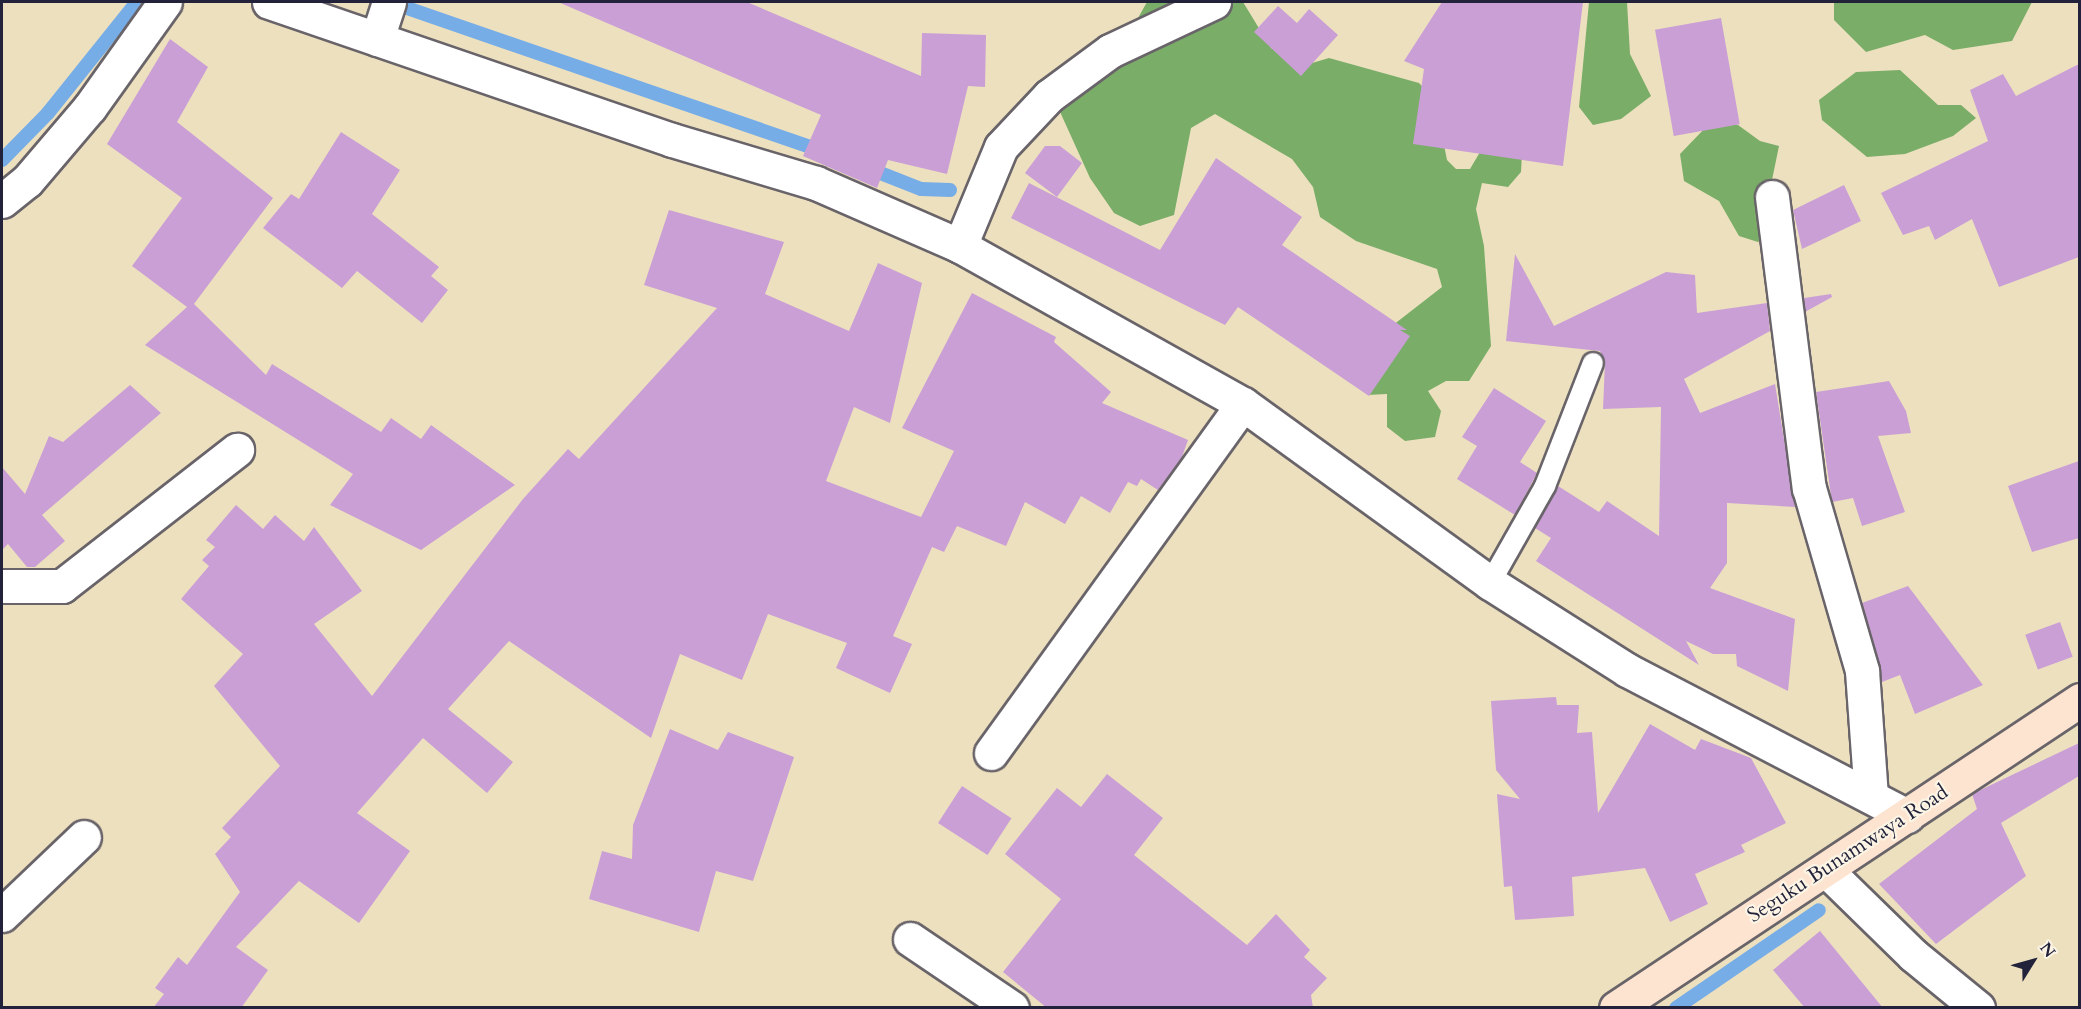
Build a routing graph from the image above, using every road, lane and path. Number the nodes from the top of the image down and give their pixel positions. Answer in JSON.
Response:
{"nodes":[{"id":1,"x":165,"y":2,"type":"edge"},
{"id":2,"x":270,"y":2,"type":"edge"},
{"id":3,"x":389,"y":2,"type":"edge"},
{"id":4,"x":1214,"y":2,"type":"edge"},
{"id":5,"x":377,"y":39,"type":"junction"},
{"id":6,"x":1772,"y":197,"type":"dead end"},
{"id":7,"x":2,"y":201,"type":"edge"},
{"id":8,"x":960,"y":246,"type":"junction"},
{"id":9,"x":1593,"y":363,"type":"dead end"},
{"id":10,"x":1244,"y":404,"type":"junction"},
{"id":11,"x":237,"y":450,"type":"dead end"},
{"id":12,"x":1490,"y":583,"type":"junction"},
{"id":13,"x":2,"y":586,"type":"edge"},
{"id":14,"x":2079,"y":700,"type":"edge"},
{"id":15,"x":991,"y":753,"type":"dead end"},
{"id":16,"x":1871,"y":797,"type":"junction"},
{"id":17,"x":1907,"y":816,"type":"junction"},
{"id":18,"x":84,"y":837,"type":"dead end"},
{"id":19,"x":1826,"y":870,"type":"junction"},
{"id":20,"x":2,"y":915,"type":"edge"},
{"id":21,"x":910,"y":939,"type":"dead end"},
{"id":22,"x":1012,"y":1008,"type":"edge"},
{"id":23,"x":1616,"y":1008,"type":"edge"},
{"id":24,"x":1978,"y":1008,"type":"edge"}],
"edges":[{"from":1,"to":7,"type":"street"},
{"from":2,"to":5,"type":"street"},
{"from":3,"to":5,"type":"street"},
{"from":4,"to":8,"type":"street"},
{"from":5,"to":8,"type":"street"},
{"from":6,"to":16,"type":"street"},
{"from":8,"to":10,"type":"street"},
{"from":9,"to":12,"type":"lane"},
{"from":10,"to":12,"type":"street"},
{"from":10,"to":15,"type":"street"},
{"from":11,"to":13,"type":"street"},
{"from":12,"to":16,"type":"street"},
{"from":14,"to":17,"type":"main road","name":"Seguku Bunamwaya Road"},
{"from":16,"to":17,"type":"street"},
{"from":17,"to":19,"type":"main road","name":"Seguku Bunamwaya Road"},
{"from":18,"to":20,"type":"street"},
{"from":19,"to":23,"type":"main road","name":"Seguku Bunamwaya Road"},
{"from":19,"to":24,"type":"street"},
{"from":21,"to":22,"type":"street"}]}
